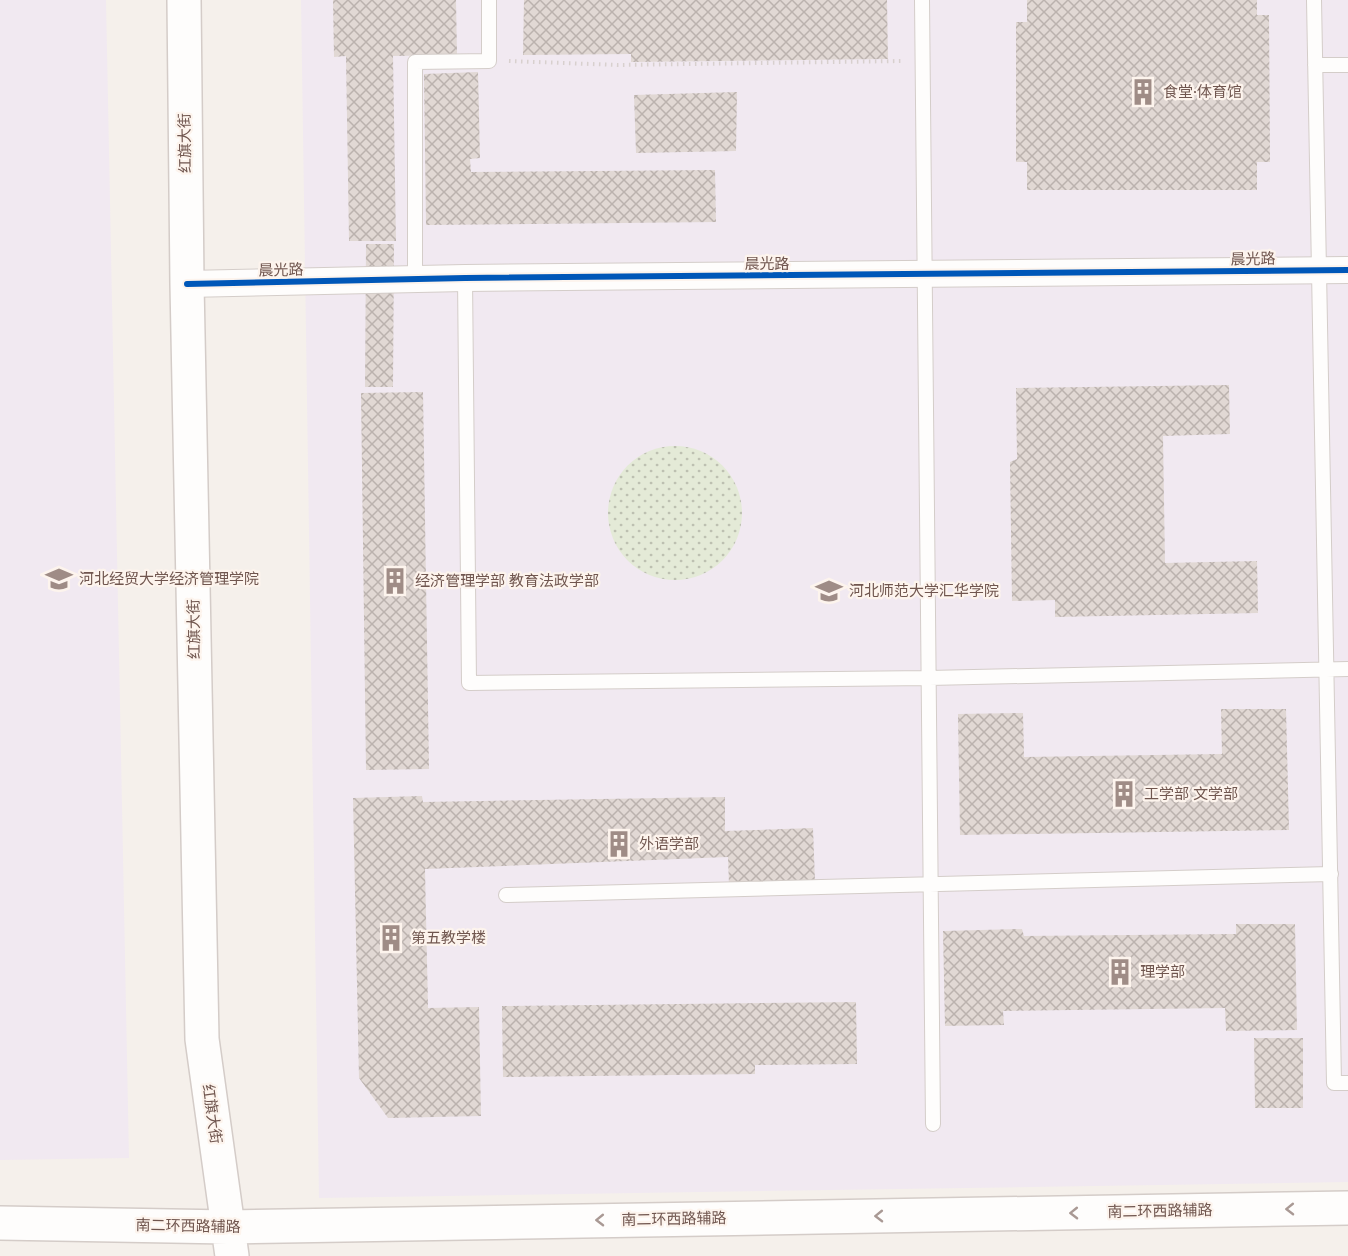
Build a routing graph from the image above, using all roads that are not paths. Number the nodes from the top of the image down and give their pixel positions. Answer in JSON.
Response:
{"nodes":[{"id":1,"x":184,"y":0,"type":"edge"},
{"id":2,"x":489,"y":0,"type":"edge"},
{"id":3,"x":922,"y":0,"type":"edge"},
{"id":4,"x":1314,"y":0,"type":"edge"},
{"id":5,"x":1315,"y":65,"type":"junction"},
{"id":6,"x":1348,"y":65,"type":"edge"},
{"id":7,"x":1319,"y":270,"type":"junction"},
{"id":8,"x":1348,"y":270,"type":"edge"},
{"id":9,"x":925,"y":274,"type":"junction"},
{"id":10,"x":465,"y":278,"type":"junction"},
{"id":11,"x":414,"y":279,"type":"junction"},
{"id":12,"x":187,"y":284,"type":"junction"},
{"id":13,"x":1327,"y":669,"type":"junction"},
{"id":14,"x":1348,"y":669,"type":"edge"},
{"id":15,"x":929,"y":678,"type":"junction"},
{"id":16,"x":1331,"y":874,"type":"junction"},
{"id":17,"x":931,"y":884,"type":"junction"},
{"id":18,"x":506,"y":895,"type":"dead end"},
{"id":19,"x":1348,"y":1083,"type":"edge"},
{"id":20,"x":933,"y":1124,"type":"dead end"},
{"id":21,"x":1348,"y":1208,"type":"edge"},
{"id":22,"x":0,"y":1223,"type":"edge"},
{"id":23,"x":230,"y":1241,"type":"edge"}],
"edges":[{"from":1,"to":12,"type":"main road","name":"红旗大街"},
{"from":2,"to":11,"type":"lane"},
{"from":3,"to":9,"type":"lane"},
{"from":4,"to":5,"type":"lane"},
{"from":5,"to":6,"type":"lane"},
{"from":5,"to":7,"type":"lane"},
{"from":7,"to":8,"type":"street","name":"晨光路"},
{"from":7,"to":9,"type":"street","name":"晨光路"},
{"from":7,"to":13,"type":"lane"},
{"from":9,"to":10,"type":"street","name":"晨光路"},
{"from":9,"to":15,"type":"lane"},
{"from":10,"to":11,"type":"street","name":"晨光路"},
{"from":10,"to":15,"type":"lane"},
{"from":11,"to":12,"type":"street","name":"晨光路"},
{"from":12,"to":23,"type":"main road","name":"红旗大街"},
{"from":13,"to":14,"type":"lane"},
{"from":13,"to":15,"type":"lane"},
{"from":13,"to":16,"type":"lane"},
{"from":15,"to":17,"type":"lane"},
{"from":16,"to":17,"type":"lane"},
{"from":16,"to":19,"type":"lane"},
{"from":17,"to":18,"type":"lane"},
{"from":17,"to":20,"type":"lane"},
{"from":21,"to":23,"type":"main road","name":"南二环西路辅路","one_way":true},
{"from":22,"to":23,"type":"main road","name":"南二环西路辅路"}]}
